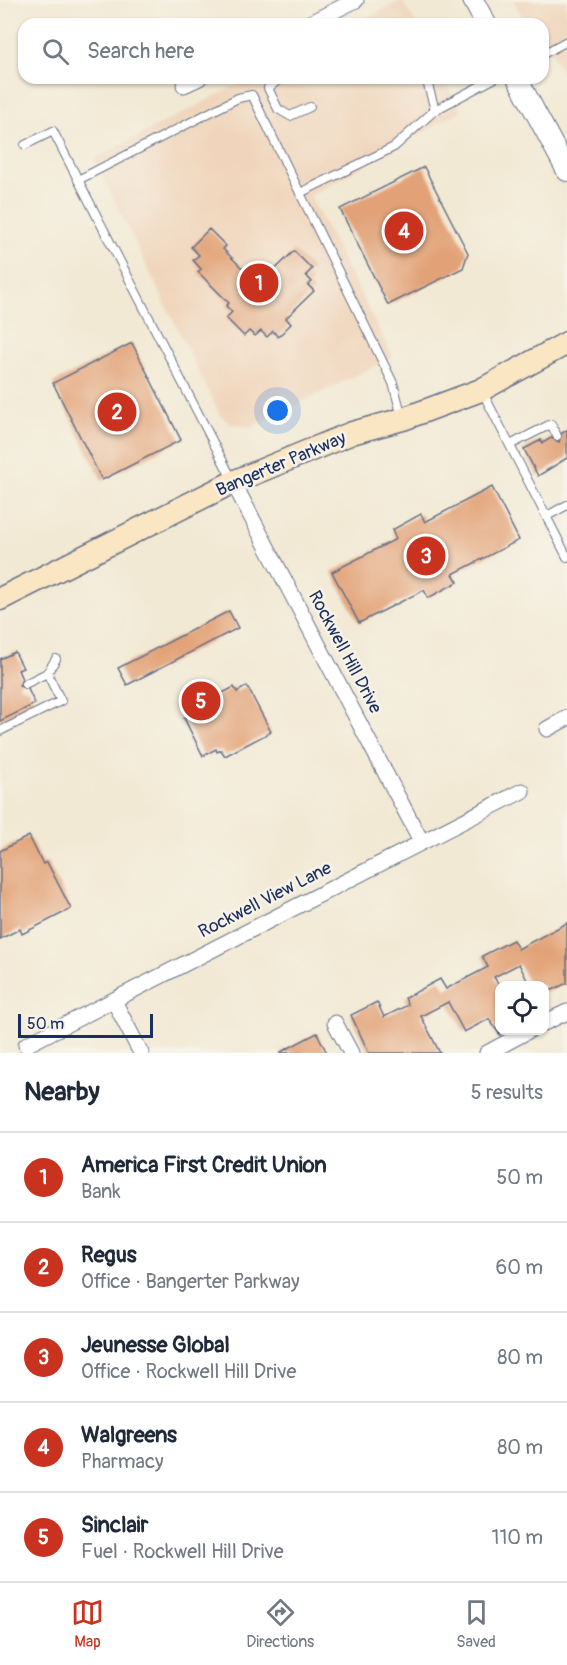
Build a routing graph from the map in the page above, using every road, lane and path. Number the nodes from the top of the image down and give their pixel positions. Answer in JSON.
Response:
{"nodes":[{"id":1,"x":356,"y":0,"type":"edge"},
{"id":2,"x":473,"y":0,"type":"edge"},
{"id":3,"x":320,"y":18,"type":"edge"},
{"id":4,"x":483,"y":18,"type":"edge"},
{"id":5,"x":567,"y":41,"type":"edge"},
{"id":6,"x":549,"y":51,"type":"edge"},
{"id":7,"x":188,"y":84,"type":"edge"},
{"id":8,"x":273,"y":84,"type":"edge"},
{"id":9,"x":428,"y":84,"type":"edge"},
{"id":10,"x":484,"y":84,"type":"edge"},
{"id":11,"x":520,"y":84,"type":"edge"},
{"id":12,"x":184,"y":86,"type":"dead end"},
{"id":13,"x":268,"y":88,"type":"junction"},
{"id":14,"x":252,"y":95,"type":"junction"},
{"id":15,"x":310,"y":107,"type":"dead end"},
{"id":16,"x":435,"y":110,"type":"junction"},
{"id":17,"x":25,"y":145,"type":"dead end"},
{"id":18,"x":567,"y":171,"type":"edge"},
{"id":19,"x":78,"y":180,"type":"junction"},
{"id":20,"x":300,"y":193,"type":"junction"},
{"id":21,"x":567,"y":343,"type":"edge"},
{"id":22,"x":481,"y":390,"type":"junction"},
{"id":23,"x":403,"y":419,"type":"junction"},
{"id":24,"x":557,"y":435,"type":"dead end"},
{"id":25,"x":510,"y":445,"type":"junction"},
{"id":26,"x":233,"y":482,"type":"junction"},
{"id":27,"x":567,"y":505,"type":"edge"},
{"id":28,"x":547,"y":516,"type":"junction"},
{"id":29,"x":567,"y":557,"type":"edge"},
{"id":30,"x":0,"y":599,"type":"edge"},
{"id":31,"x":57,"y":659,"type":"dead end"},
{"id":32,"x":47,"y":673,"type":"junction"},
{"id":33,"x":25,"y":684,"type":"dead end"},
{"id":34,"x":567,"y":718,"type":"edge"},
{"id":35,"x":547,"y":729,"type":"dead end"},
{"id":36,"x":0,"y":731,"type":"edge"},
{"id":37,"x":522,"y":791,"type":"dead end"},
{"id":38,"x":421,"y":842,"type":"junction"},
{"id":39,"x":114,"y":1001,"type":"junction"},
{"id":40,"x":567,"y":1012,"type":"edge"},
{"id":41,"x":549,"y":1021,"type":"edge"},
{"id":42,"x":335,"y":1023,"type":"dead end"},
{"id":43,"x":521,"y":1035,"type":"edge"},
{"id":44,"x":26,"y":1044,"type":"dead end"},
{"id":45,"x":141,"y":1053,"type":"edge"},
{"id":46,"x":351,"y":1053,"type":"edge"},
{"id":47,"x":487,"y":1053,"type":"edge"}],
"edges":[{"from":1,"to":3,"type":"street"},
{"from":2,"to":4,"type":"street"},
{"from":5,"to":6,"type":"lane"},
{"from":7,"to":12,"type":"street"},
{"from":8,"to":13,"type":"lane"},
{"from":9,"to":16,"type":"lane"},
{"from":10,"to":16,"type":"lane"},
{"from":11,"to":18,"type":"street"},
{"from":13,"to":14,"type":"lane"},
{"from":13,"to":15,"type":"lane"},
{"from":14,"to":19,"type":"lane"},
{"from":14,"to":20,"type":"lane"},
{"from":16,"to":20,"type":"lane"},
{"from":17,"to":19,"type":"lane"},
{"from":19,"to":26,"type":"lane"},
{"from":20,"to":23,"type":"lane"},
{"from":21,"to":22,"type":"main road","name":"Bangerter Parkway"},
{"from":22,"to":23,"type":"main road","name":"Bangerter Parkway"},
{"from":22,"to":25,"type":"lane"},
{"from":23,"to":26,"type":"main road","name":"Bangerter Parkway"},
{"from":24,"to":25,"type":"lane"},
{"from":25,"to":28,"type":"lane"},
{"from":26,"to":30,"type":"main road","name":"Bangerter Parkway"},
{"from":26,"to":38,"type":"street","name":"Rockwell Hill Drive"},
{"from":27,"to":28,"type":"lane"},
{"from":28,"to":29,"type":"lane"},
{"from":31,"to":32,"type":"lane"},
{"from":32,"to":33,"type":"lane"},
{"from":32,"to":36,"type":"lane"},
{"from":34,"to":35,"type":"street"},
{"from":37,"to":38,"type":"street","name":"Rockwell View Lane"},
{"from":38,"to":39,"type":"street","name":"Rockwell View Lane"},
{"from":39,"to":44,"type":"street","name":"Rockwell View Lane"},
{"from":39,"to":45,"type":"street"},
{"from":40,"to":41,"type":"street"},
{"from":42,"to":46,"type":"street"},
{"from":43,"to":47,"type":"street"}]}
